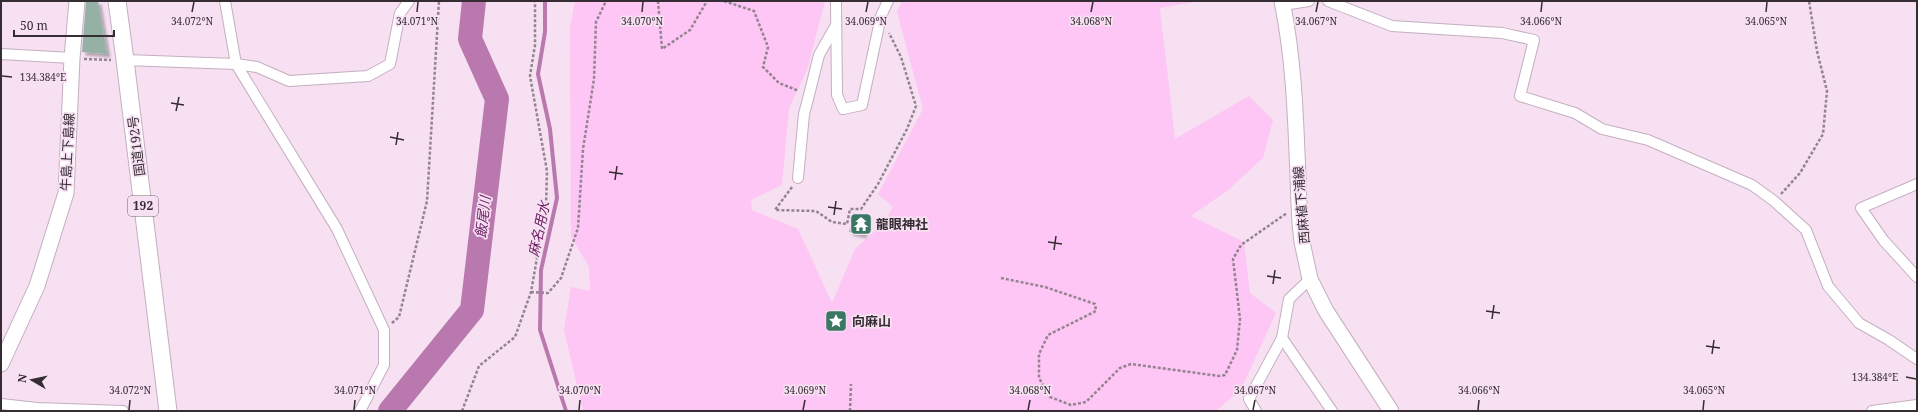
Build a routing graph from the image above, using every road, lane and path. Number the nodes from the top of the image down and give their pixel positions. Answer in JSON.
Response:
{"nodes":[{"id":1,"x":77,"y":1,"type":"edge"},
{"id":2,"x":117,"y":1,"type":"edge"},
{"id":3,"x":225,"y":1,"type":"edge"},
{"id":4,"x":408,"y":1,"type":"edge"},
{"id":5,"x":438,"y":1,"type":"edge"},
{"id":6,"x":535,"y":1,"type":"edge"},
{"id":7,"x":606,"y":1,"type":"edge"},
{"id":8,"x":658,"y":1,"type":"edge"},
{"id":9,"x":707,"y":1,"type":"edge"},
{"id":10,"x":724,"y":1,"type":"edge"},
{"id":11,"x":836,"y":1,"type":"edge"},
{"id":12,"x":888,"y":1,"type":"edge"},
{"id":13,"x":1309,"y":1,"type":"edge"},
{"id":14,"x":1328,"y":1,"type":"edge"},
{"id":15,"x":1809,"y":1,"type":"edge"},
{"id":16,"x":1283,"y":3,"type":"edge"},
{"id":17,"x":881,"y":16,"type":"junction"},
{"id":18,"x":837,"y":24,"type":"junction"},
{"id":19,"x":1,"y":54,"type":"edge"},
{"id":20,"x":72,"y":58,"type":"junction"},
{"id":21,"x":125,"y":60,"type":"junction"},
{"id":22,"x":236,"y":64,"type":"junction"},
{"id":23,"x":809,"y":95,"type":"junction"},
{"id":24,"x":798,"y":178,"type":"joint"},
{"id":25,"x":1917,"y":184,"type":"edge"},
{"id":26,"x":1774,"y":201,"type":"junction"},
{"id":27,"x":1299,"y":205,"type":"junction"},
{"id":28,"x":1917,"y":277,"type":"edge"},
{"id":29,"x":1001,"y":278,"type":"dead end"},
{"id":30,"x":1310,"y":279,"type":"junction"},
{"id":31,"x":531,"y":292,"type":"junction"},
{"id":32,"x":384,"y":330,"type":"junction"},
{"id":33,"x":1282,"y":338,"type":"junction"},
{"id":34,"x":1917,"y":359,"type":"edge"},
{"id":35,"x":1,"y":364,"type":"edge"},
{"id":36,"x":851,"y":384,"type":"dead end"},
{"id":37,"x":1,"y":404,"type":"edge"},
{"id":38,"x":1917,"y":405,"type":"edge"},
{"id":39,"x":123,"y":411,"type":"edge"},
{"id":40,"x":168,"y":411,"type":"edge"},
{"id":41,"x":360,"y":411,"type":"edge"},
{"id":42,"x":462,"y":411,"type":"edge"},
{"id":43,"x":850,"y":411,"type":"edge"},
{"id":44,"x":1256,"y":411,"type":"edge"},
{"id":45,"x":1332,"y":411,"type":"edge"},
{"id":46,"x":1391,"y":411,"type":"edge"},
{"id":47,"x":1872,"y":411,"type":"edge"}],
"edges":[{"from":1,"to":20,"type":"main road","name":"牛島上下島線"},
{"from":2,"to":21,"type":"highway","name":"国道192号","number":"192"},
{"from":3,"to":22,"type":"street"},
{"from":4,"to":22,"type":"street"},
{"from":5,"to":32,"type":"path"},
{"from":6,"to":31,"type":"path"},
{"from":7,"to":31,"type":"path"},
{"from":8,"to":9,"type":"path"},
{"from":10,"to":23,"type":"path"},
{"from":11,"to":18,"type":"street"},
{"from":12,"to":17,"type":"street"},
{"from":13,"to":16,"type":"street"},
{"from":14,"to":26,"type":"street"},
{"from":15,"to":26,"type":"path"},
{"from":16,"to":27,"type":"main road","name":"西麻植下浦線"},
{"from":17,"to":18,"type":"street"},
{"from":17,"to":24,"type":"path"},
{"from":18,"to":23,"type":"street"},
{"from":19,"to":20,"type":"street"},
{"from":20,"to":21,"type":"path"},
{"from":20,"to":35,"type":"main road","name":"牛島上下島線"},
{"from":21,"to":22,"type":"street"},
{"from":21,"to":40,"type":"highway","name":"国道192号","number":"192"},
{"from":22,"to":32,"type":"street"},
{"from":23,"to":24,"type":"street"},
{"from":25,"to":28,"type":"street"},
{"from":26,"to":34,"type":"street"},
{"from":27,"to":29,"type":"path"},
{"from":27,"to":30,"type":"main road","name":"西麻植下浦線"},
{"from":30,"to":33,"type":"street"},
{"from":30,"to":46,"type":"main road","name":"西麻植下浦線"},
{"from":31,"to":42,"type":"path"},
{"from":32,"to":41,"type":"street"},
{"from":33,"to":44,"type":"street"},
{"from":33,"to":45,"type":"street"},
{"from":36,"to":43,"type":"path"},
{"from":37,"to":39,"type":"street"},
{"from":38,"to":47,"type":"street"}]}
